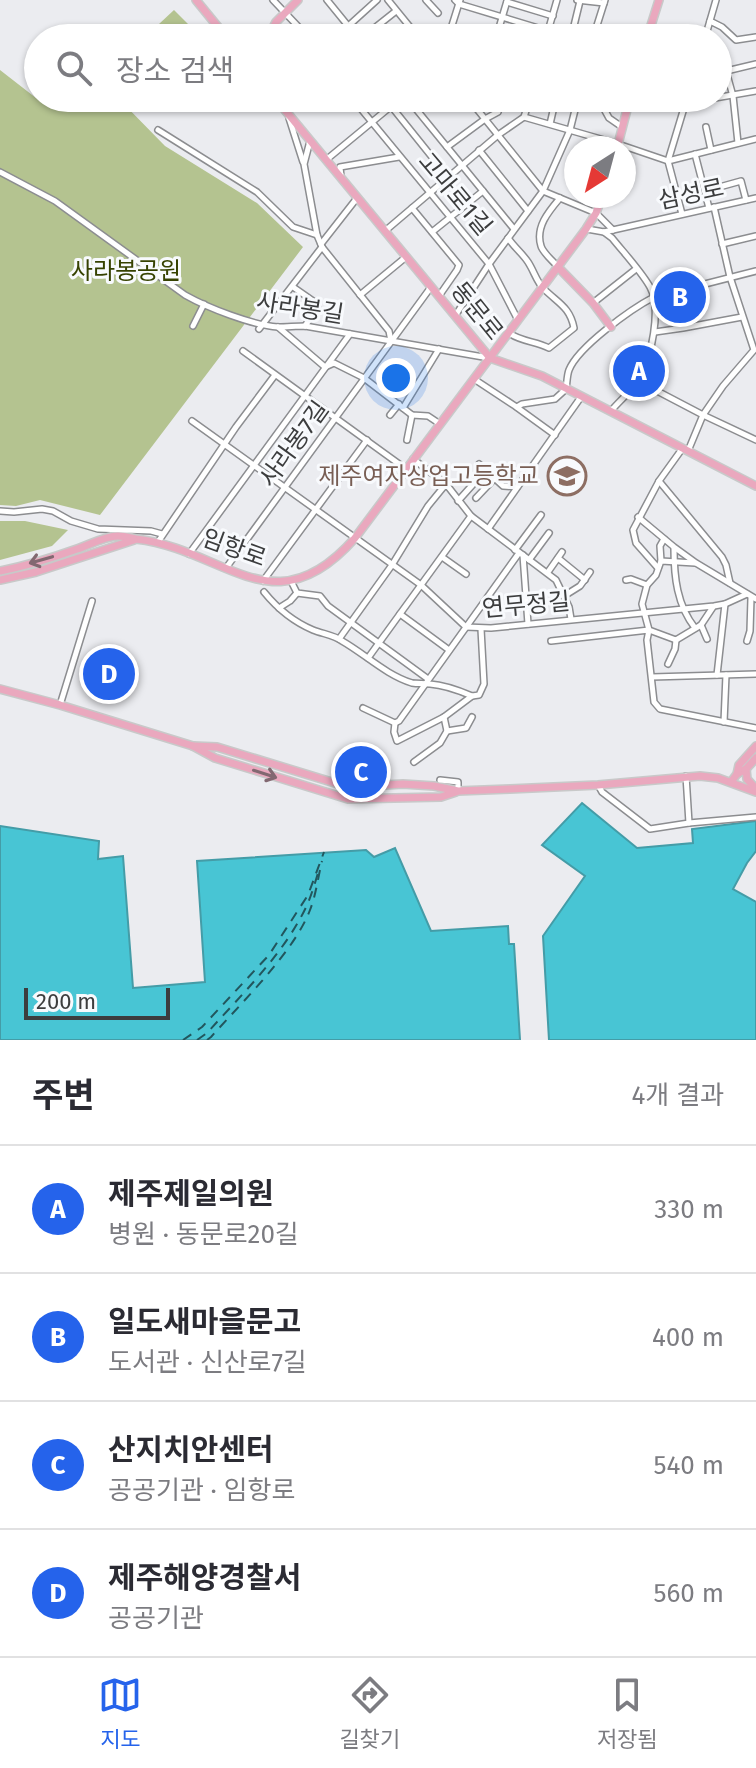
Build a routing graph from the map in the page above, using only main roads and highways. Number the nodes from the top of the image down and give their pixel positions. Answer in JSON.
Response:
{"nodes":[{"id":1,"x":196,"y":0,"type":"edge"},
{"id":2,"x":298,"y":0,"type":"edge"},
{"id":3,"x":659,"y":0,"type":"edge"},
{"id":4,"x":216,"y":24,"type":"edge"},
{"id":5,"x":275,"y":24,"type":"edge"},
{"id":6,"x":651,"y":24,"type":"edge"},
{"id":7,"x":286,"y":112,"type":"edge"},
{"id":8,"x":626,"y":112,"type":"edge"},
{"id":9,"x":620,"y":136,"type":"edge"},
{"id":10,"x":598,"y":208,"type":"edge"},
{"id":11,"x":558,"y":267,"type":"junction"},
{"id":12,"x":611,"y":327,"type":"road end"},
{"id":13,"x":490,"y":358,"type":"junction"},
{"id":14,"x":756,"y":486,"type":"edge"},
{"id":15,"x":136,"y":539,"type":"junction"},
{"id":16,"x":0,"y":571,"type":"edge"},
{"id":17,"x":0,"y":580,"type":"edge"},
{"id":18,"x":0,"y":689,"type":"edge"},
{"id":19,"x":193,"y":746,"type":"junction"},
{"id":20,"x":756,"y":746,"type":"edge"},
{"id":21,"x":756,"y":758,"type":"edge"},
{"id":22,"x":746,"y":769,"type":"junction"},
{"id":23,"x":737,"y":774,"type":"junction"},
{"id":24,"x":731,"y":782,"type":"junction"},
{"id":25,"x":756,"y":790,"type":"edge"},
{"id":26,"x":458,"y":791,"type":"junction"}],
"edges":[{"from":1,"to":4,"type":"main road"},
{"from":2,"to":5,"type":"main road"},
{"from":3,"to":6,"type":"main road"},
{"from":7,"to":13,"type":"main road","name":"동문로"},
{"from":8,"to":9,"type":"main road"},
{"from":10,"to":11,"type":"main road","name":"임항로"},
{"from":11,"to":12,"type":"main road"},
{"from":11,"to":13,"type":"main road","name":"임항로"},
{"from":13,"to":14,"type":"main road","name":"동문로"},
{"from":13,"to":15,"type":"main road","name":"임항로"},
{"from":15,"to":16,"type":"main road","name":"임항로","one_way":true},
{"from":15,"to":17,"type":"main road","name":"임항로"},
{"from":18,"to":19,"type":"main road"},
{"from":19,"to":26,"type":"main road"},
{"from":19,"to":26,"type":"main road","one_way":true},
{"from":20,"to":23,"type":"main road"},
{"from":21,"to":22,"type":"main road"},
{"from":22,"to":23,"type":"main road"},
{"from":22,"to":25,"type":"main road"},
{"from":23,"to":24,"type":"main road"},
{"from":24,"to":25,"type":"main road"},
{"from":24,"to":26,"type":"main road"}]}
